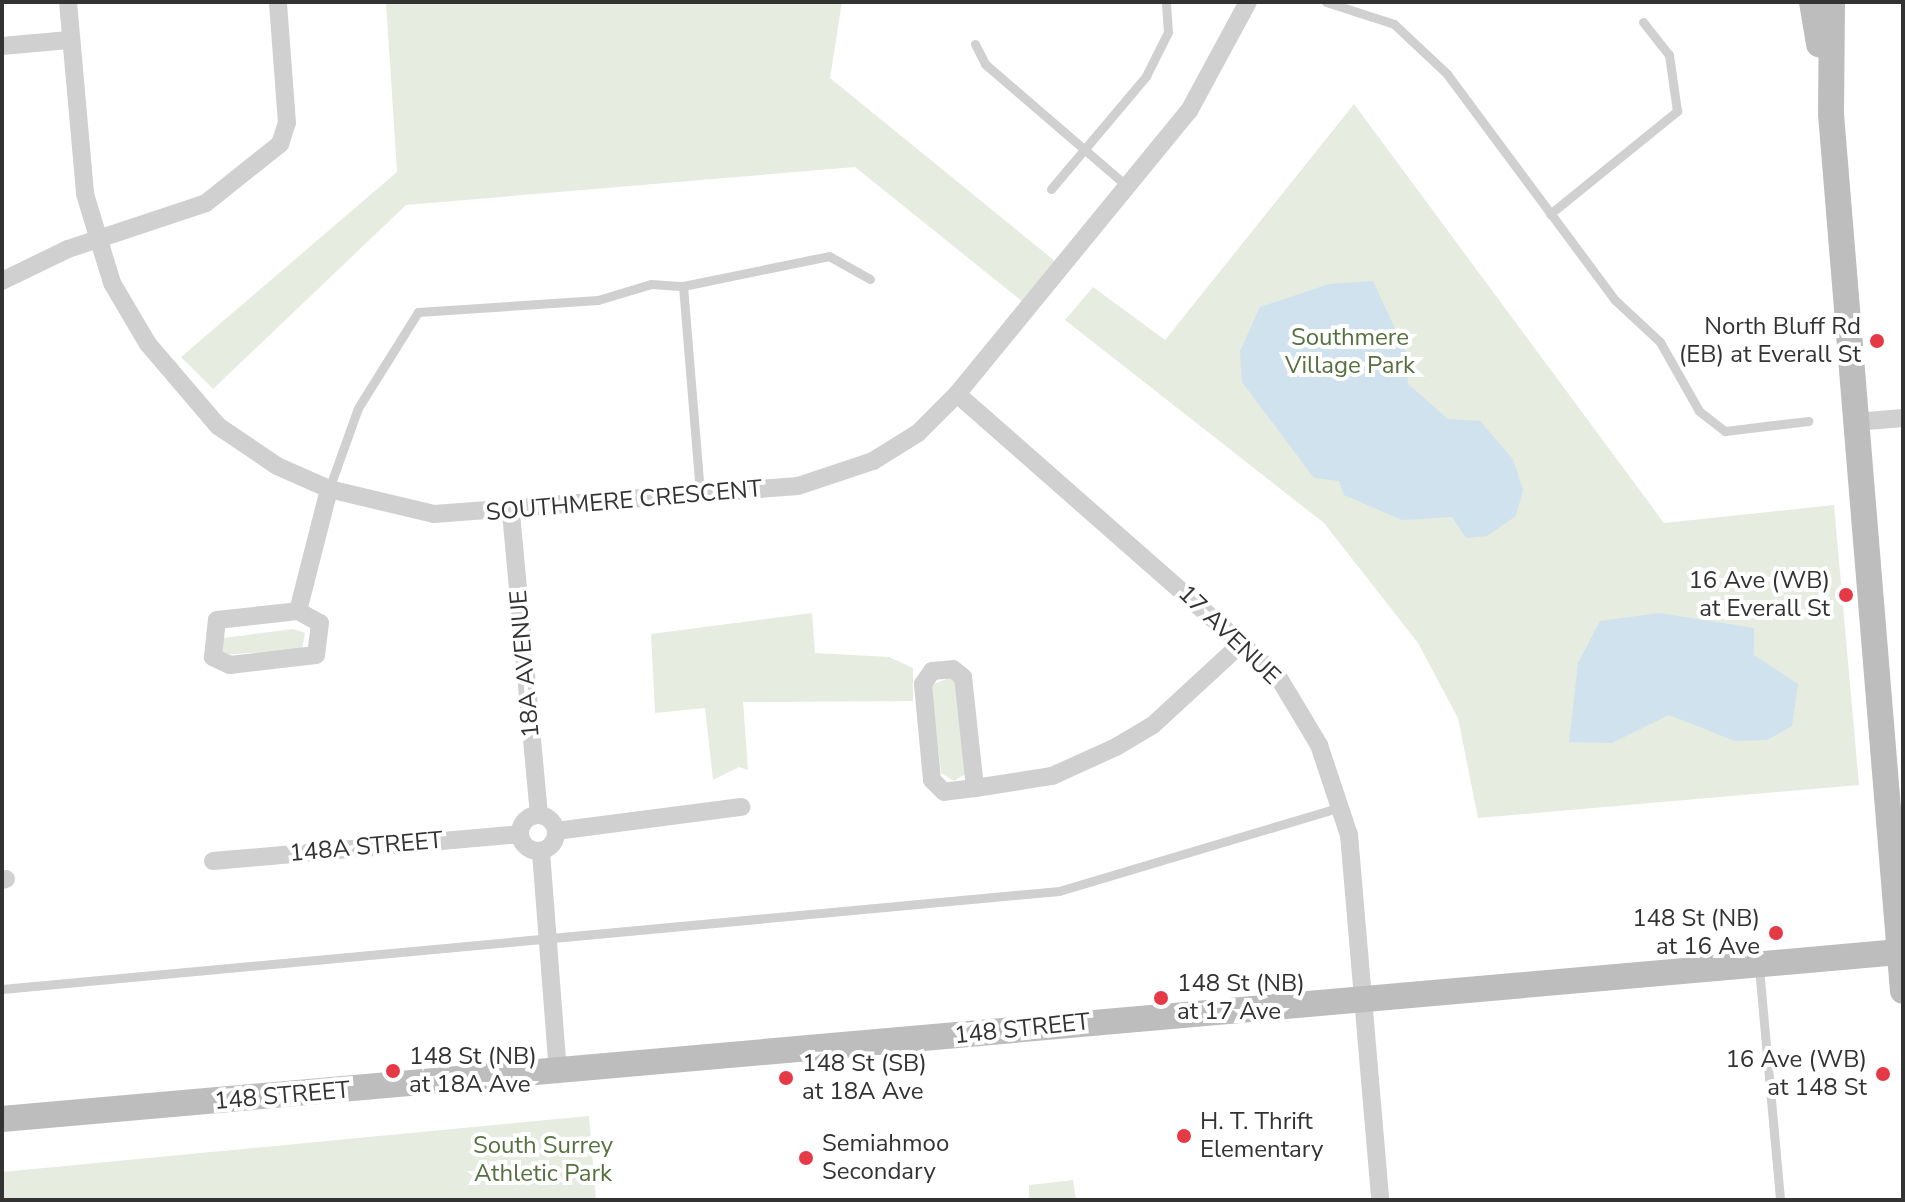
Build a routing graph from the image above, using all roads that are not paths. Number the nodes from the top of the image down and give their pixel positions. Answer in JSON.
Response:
{"nodes":[{"id":1,"x":68,"y":2,"type":"edge"},
{"id":2,"x":278,"y":2,"type":"edge"},
{"id":3,"x":1166,"y":2,"type":"edge"},
{"id":4,"x":1248,"y":2,"type":"edge"},
{"id":5,"x":1326,"y":2,"type":"edge"},
{"id":6,"x":1812,"y":2,"type":"edge"},
{"id":7,"x":1832,"y":2,"type":"edge"},
{"id":8,"x":1643,"y":22,"type":"dead end"},
{"id":9,"x":69,"y":40,"type":"junction"},
{"id":10,"x":975,"y":44,"type":"dead end"},
{"id":11,"x":2,"y":46,"type":"edge"},
{"id":12,"x":1831,"y":114,"type":"junction"},
{"id":13,"x":1083,"y":150,"type":"junction"},
{"id":14,"x":1127,"y":186,"type":"junction"},
{"id":15,"x":1051,"y":189,"type":"dead end"},
{"id":16,"x":1550,"y":214,"type":"junction"},
{"id":17,"x":97,"y":238,"type":"junction"},
{"id":18,"x":870,"y":279,"type":"dead end"},
{"id":19,"x":2,"y":281,"type":"edge"},
{"id":20,"x":683,"y":286,"type":"junction"},
{"id":21,"x":957,"y":394,"type":"junction"},
{"id":22,"x":1903,"y":418,"type":"edge"},
{"id":23,"x":1808,"y":421,"type":"dead end"},
{"id":24,"x":1855,"y":422,"type":"junction"},
{"id":25,"x":329,"y":489,"type":"junction"},
{"id":26,"x":700,"y":497,"type":"junction"},
{"id":27,"x":511,"y":513,"type":"junction"},
{"id":28,"x":298,"y":611,"type":"junction"},
{"id":29,"x":1243,"y":642,"type":"junction"},
{"id":30,"x":975,"y":788,"type":"junction"},
{"id":31,"x":741,"y":807,"type":"dead end"},
{"id":32,"x":1341,"y":807,"type":"junction"},
{"id":33,"x":539,"y":815,"type":"junction"},
{"id":34,"x":556,"y":831,"type":"junction"},
{"id":35,"x":520,"y":834,"type":"junction"},
{"id":36,"x":541,"y":852,"type":"junction"},
{"id":37,"x":213,"y":861,"type":"dead end"},
{"id":38,"x":548,"y":941,"type":"junction"},
{"id":39,"x":1899,"y":952,"type":"junction"},
{"id":40,"x":1759,"y":964,"type":"junction"},
{"id":41,"x":2,"y":989,"type":"edge"},
{"id":42,"x":1903,"y":991,"type":"edge"},
{"id":43,"x":1363,"y":997,"type":"junction"},
{"id":44,"x":558,"y":1074,"type":"junction"},
{"id":45,"x":2,"y":1119,"type":"edge"},
{"id":46,"x":1380,"y":1200,"type":"edge"},
{"id":47,"x":1780,"y":1200,"type":"edge"}],
"edges":[{"from":1,"to":9,"type":"street","name":"SOUTHMERE CRESCENT"},
{"from":2,"to":17,"type":"street"},
{"from":3,"to":13,"type":"lane"},
{"from":4,"to":14,"type":"street","name":"SOUTHMERE CRESCENT"},
{"from":5,"to":16,"type":"lane"},
{"from":6,"to":12,"type":"main road"},
{"from":7,"to":12,"type":"main road"},
{"from":8,"to":16,"type":"lane"},
{"from":9,"to":11,"type":"street"},
{"from":9,"to":17,"type":"street","name":"SOUTHMERE CRESCENT"},
{"from":10,"to":13,"type":"lane"},
{"from":12,"to":24,"type":"main road"},
{"from":13,"to":14,"type":"lane"},
{"from":13,"to":15,"type":"lane"},
{"from":14,"to":21,"type":"street","name":"SOUTHMERE CRESCENT"},
{"from":16,"to":23,"type":"lane"},
{"from":17,"to":19,"type":"street"},
{"from":17,"to":25,"type":"street","name":"SOUTHMERE CRESCENT"},
{"from":18,"to":20,"type":"lane"},
{"from":20,"to":25,"type":"lane"},
{"from":20,"to":26,"type":"lane"},
{"from":21,"to":26,"type":"street","name":"SOUTHMERE CRESCENT"},
{"from":21,"to":29,"type":"street","name":"17 AVENUE"},
{"from":22,"to":24,"type":"street"},
{"from":24,"to":39,"type":"main road"},
{"from":25,"to":27,"type":"street","name":"SOUTHMERE CRESCENT"},
{"from":25,"to":28,"type":"street"},
{"from":26,"to":27,"type":"street","name":"SOUTHMERE CRESCENT"},
{"from":27,"to":33,"type":"street","name":"18A AVENUE"},
{"from":28,"to":28,"type":"street"},
{"from":29,"to":30,"type":"street"},
{"from":29,"to":32,"type":"street","name":"17 AVENUE"},
{"from":30,"to":30,"type":"street"},
{"from":31,"to":34,"type":"street"},
{"from":32,"to":38,"type":"lane"},
{"from":32,"to":43,"type":"street","name":"17 AVENUE"},
{"from":33,"to":34,"type":"street"},
{"from":33,"to":35,"type":"street"},
{"from":34,"to":36,"type":"street"},
{"from":35,"to":36,"type":"street"},
{"from":35,"to":37,"type":"street","name":"148A STREET"},
{"from":36,"to":38,"type":"street"},
{"from":38,"to":41,"type":"lane"},
{"from":38,"to":44,"type":"street"},
{"from":39,"to":40,"type":"main road","name":"148 STREET"},
{"from":39,"to":42,"type":"main road"},
{"from":40,"to":43,"type":"main road","name":"148 STREET"},
{"from":40,"to":47,"type":"lane"},
{"from":43,"to":44,"type":"main road","name":"148 STREET"},
{"from":43,"to":46,"type":"street","name":"17 AVENUE"},
{"from":44,"to":45,"type":"main road","name":"148 STREET"}]}
